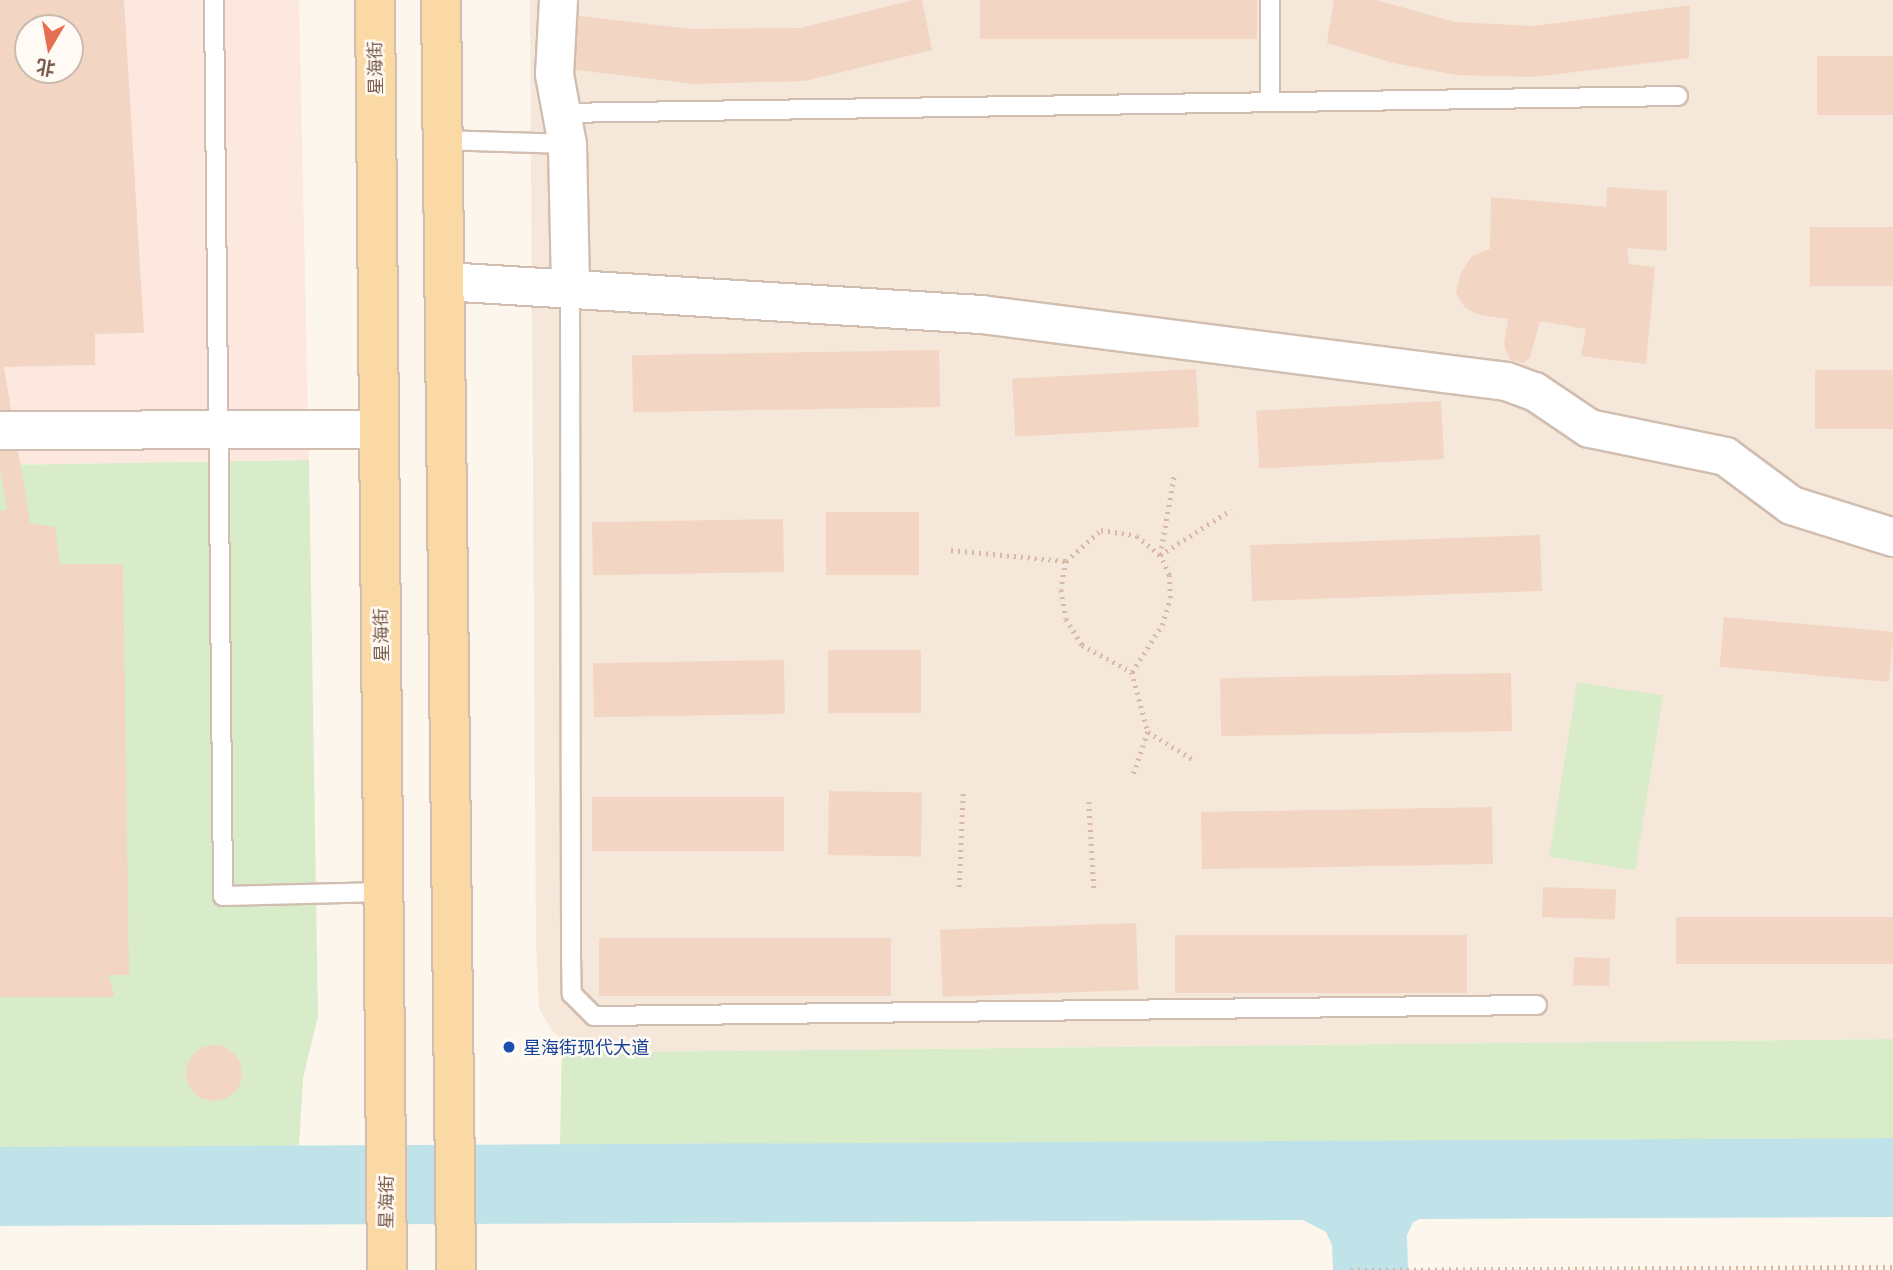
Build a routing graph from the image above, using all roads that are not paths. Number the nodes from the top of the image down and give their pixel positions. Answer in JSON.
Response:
{"nodes":[{"id":1,"x":214,"y":0,"type":"edge"},
{"id":2,"x":375,"y":0,"type":"edge"},
{"id":3,"x":441,"y":0,"type":"edge"},
{"id":4,"x":558,"y":0,"type":"edge"},
{"id":5,"x":1270,"y":0,"type":"edge"},
{"id":6,"x":1678,"y":96,"type":"dead end"},
{"id":7,"x":1270,"y":100,"type":"junction"},
{"id":8,"x":564,"y":128,"type":"junction"},
{"id":9,"x":442,"y":140,"type":"junction"},
{"id":10,"x":444,"y":281,"type":"junction"},
{"id":11,"x":570,"y":289,"type":"junction"},
{"id":12,"x":379,"y":429,"type":"junction"},
{"id":13,"x":0,"y":430,"type":"edge"},
{"id":14,"x":215,"y":430,"type":"junction"},
{"id":15,"x":1893,"y":537,"type":"edge"},
{"id":16,"x":384,"y":891,"type":"junction"},
{"id":17,"x":1536,"y":1005,"type":"dead end"},
{"id":18,"x":387,"y":1270,"type":"edge"},
{"id":19,"x":456,"y":1270,"type":"edge"}],
"edges":[{"from":1,"to":14,"type":"lane"},
{"from":2,"to":12,"type":"main road","name":"星海街"},
{"from":3,"to":9,"type":"main road"},
{"from":4,"to":8,"type":"street"},
{"from":5,"to":7,"type":"lane"},
{"from":6,"to":7,"type":"lane"},
{"from":7,"to":8,"type":"lane"},
{"from":8,"to":9,"type":"lane"},
{"from":8,"to":11,"type":"street"},
{"from":9,"to":10,"type":"main road"},
{"from":10,"to":11,"type":"street"},
{"from":10,"to":19,"type":"main road"},
{"from":11,"to":15,"type":"street"},
{"from":11,"to":17,"type":"lane"},
{"from":12,"to":14,"type":"street"},
{"from":12,"to":16,"type":"main road","name":"星海街"},
{"from":13,"to":14,"type":"street"},
{"from":14,"to":16,"type":"lane"},
{"from":16,"to":18,"type":"main road","name":"星海街"}]}
